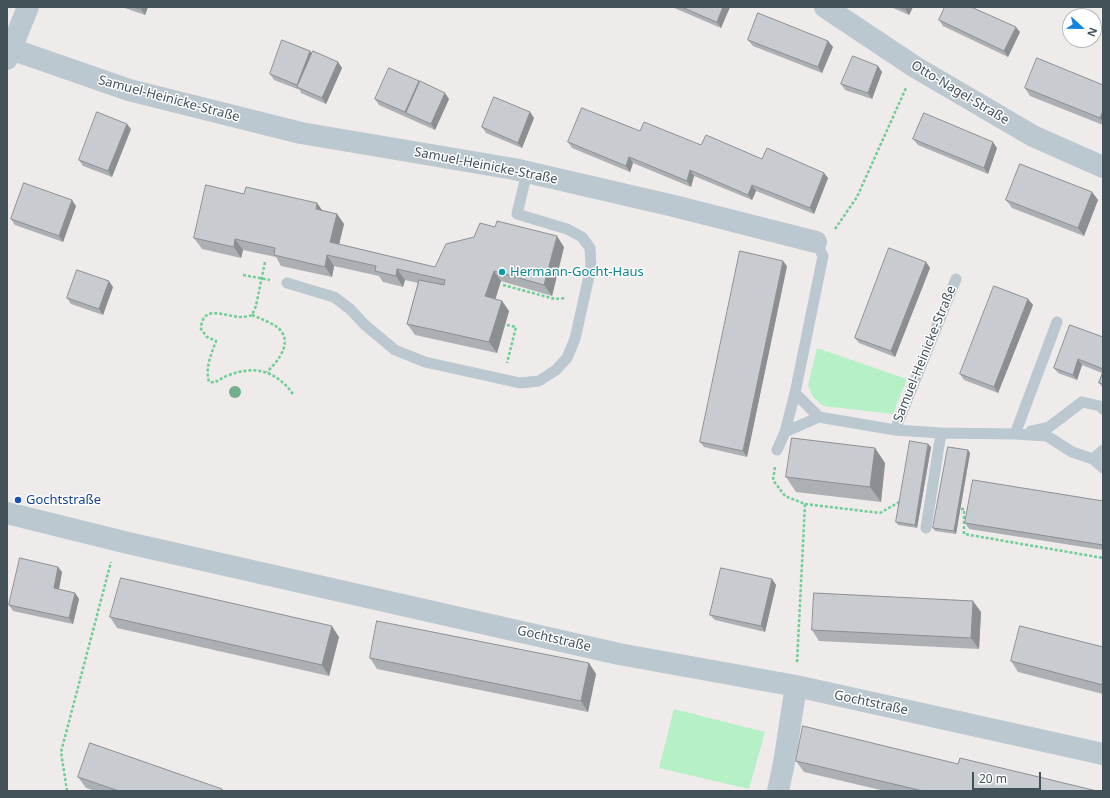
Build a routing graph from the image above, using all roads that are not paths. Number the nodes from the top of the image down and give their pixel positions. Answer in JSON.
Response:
{"nodes":[{"id":1,"x":28,"y":7,"type":"edge"},
{"id":2,"x":825,"y":7,"type":"edge"},
{"id":3,"x":8,"y":52,"type":"edge"},
{"id":4,"x":1103,"y":167,"type":"edge"},
{"id":5,"x":527,"y":172,"type":"junction"},
{"id":6,"x":816,"y":242,"type":"joint"},
{"id":7,"x":956,"y":279,"type":"dead end"},
{"id":8,"x":286,"y":283,"type":"road end"},
{"id":9,"x":1057,"y":322,"type":"dead end"},
{"id":10,"x":795,"y":393,"type":"junction"},
{"id":11,"x":1103,"y":409,"type":"edge"},
{"id":12,"x":819,"y":417,"type":"junction"},
{"id":13,"x":895,"y":430,"type":"junction"},
{"id":14,"x":785,"y":432,"type":"junction"},
{"id":15,"x":941,"y":433,"type":"junction"},
{"id":16,"x":1015,"y":434,"type":"junction"},
{"id":17,"x":777,"y":450,"type":"road end"},
{"id":18,"x":1103,"y":450,"type":"edge"},
{"id":19,"x":1093,"y":459,"type":"junction"},
{"id":20,"x":1103,"y":468,"type":"edge"},
{"id":21,"x":7,"y":514,"type":"edge"},
{"id":22,"x":926,"y":528,"type":"dead end"},
{"id":23,"x":796,"y":686,"type":"junction"},
{"id":24,"x":1103,"y":754,"type":"edge"},
{"id":25,"x":778,"y":791,"type":"edge"}],
"edges":[{"from":1,"to":3,"type":"street"},
{"from":2,"to":4,"type":"street","name":"Otto-Nagel-Straße"},
{"from":3,"to":5,"type":"street","name":"Samuel-Heinicke-Straße"},
{"from":5,"to":6,"type":"street","name":"Samuel-Heinicke-Straße"},
{"from":5,"to":8,"type":"lane"},
{"from":6,"to":10,"type":"lane"},
{"from":7,"to":13,"type":"lane","name":"Samuel-Heinicke-Straße"},
{"from":9,"to":16,"type":"lane"},
{"from":10,"to":12,"type":"lane"},
{"from":10,"to":14,"type":"lane"},
{"from":11,"to":16,"type":"lane","name":"Samuel-Heinicke-Straße"},
{"from":12,"to":13,"type":"lane","name":"Samuel-Heinicke-Straße"},
{"from":12,"to":14,"type":"lane"},
{"from":13,"to":15,"type":"lane","name":"Samuel-Heinicke-Straße"},
{"from":14,"to":17,"type":"lane"},
{"from":15,"to":16,"type":"lane","name":"Samuel-Heinicke-Straße"},
{"from":15,"to":22,"type":"lane"},
{"from":16,"to":19,"type":"lane","name":"Samuel-Heinicke-Straße"},
{"from":18,"to":19,"type":"lane"},
{"from":19,"to":20,"type":"lane","name":"Samuel-Heinicke-Straße"},
{"from":21,"to":23,"type":"street","name":"Gochtstraße"},
{"from":23,"to":24,"type":"street","name":"Gochtstraße"},
{"from":23,"to":25,"type":"street"}]}
